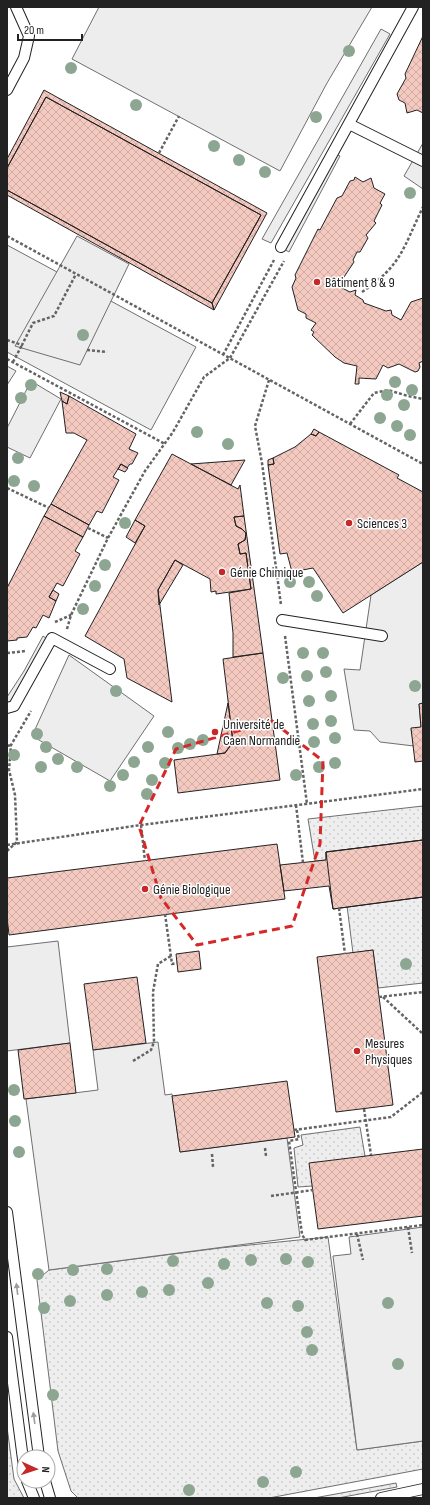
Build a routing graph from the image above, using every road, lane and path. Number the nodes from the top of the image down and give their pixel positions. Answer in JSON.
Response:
{"nodes":[{"id":1,"x":16,"y":7,"type":"edge"},
{"id":2,"x":413,"y":7,"type":"edge"},
{"id":3,"x":7,"y":90,"type":"edge"},
{"id":4,"x":179,"y":116,"type":"dead end"},
{"id":5,"x":349,"y":124,"type":"junction"},
{"id":6,"x":159,"y":153,"type":"dead end"},
{"id":7,"x":423,"y":162,"type":"edge"},
{"id":8,"x":423,"y":207,"type":"edge"},
{"id":9,"x":7,"y":236,"type":"edge"},
{"id":10,"x":281,"y":248,"type":"joint"},
{"id":11,"x":285,"y":259,"type":"dead end"},
{"id":12,"x":76,"y":274,"type":"junction"},
{"id":13,"x":362,"y":292,"type":"dead end"},
{"id":14,"x":7,"y":340,"type":"edge"},
{"id":15,"x":22,"y":345,"type":"junction"},
{"id":16,"x":87,"y":350,"type":"dead end"},
{"id":17,"x":107,"y":352,"type":"dead end"},
{"id":18,"x":223,"y":355,"type":"junction"},
{"id":19,"x":230,"y":358,"type":"junction"},
{"id":20,"x":7,"y":359,"type":"edge"},
{"id":21,"x":13,"y":362,"type":"junction"},
{"id":22,"x":269,"y":380,"type":"junction"},
{"id":23,"x":423,"y":399,"type":"edge"},
{"id":24,"x":350,"y":424,"type":"junction"},
{"id":25,"x":165,"y":444,"type":"junction"},
{"id":26,"x":423,"y":464,"type":"edge"},
{"id":27,"x":7,"y":488,"type":"edge"},
{"id":28,"x":48,"y":508,"type":"dead end"},
{"id":29,"x":88,"y":528,"type":"dead end"},
{"id":30,"x":108,"y":538,"type":"junction"},
{"id":31,"x":282,"y":620,"type":"junction"},
{"id":32,"x":382,"y":636,"type":"dead end"},
{"id":33,"x":62,"y":644,"type":"junction"},
{"id":34,"x":110,"y":669,"type":"dead end"},
{"id":35,"x":7,"y":708,"type":"edge"},
{"id":36,"x":32,"y":710,"type":"dead end"},
{"id":37,"x":11,"y":745,"type":"junction"},
{"id":38,"x":7,"y":746,"type":"edge"},
{"id":39,"x":423,"y":789,"type":"edge"},
{"id":40,"x":307,"y":804,"type":"junction"},
{"id":41,"x":296,"y":805,"type":"junction"},
{"id":42,"x":142,"y":825,"type":"junction"},
{"id":43,"x":18,"y":842,"type":"junction"},
{"id":44,"x":7,"y":845,"type":"edge"},
{"id":45,"x":7,"y":851,"type":"edge"},
{"id":46,"x":145,"y":860,"type":"dead end"},
{"id":47,"x":303,"y":862,"type":"dead end"},
{"id":48,"x":339,"y":908,"type":"dead end"},
{"id":49,"x":165,"y":914,"type":"dead end"},
{"id":50,"x":345,"y":954,"type":"dead end"},
{"id":51,"x":171,"y":956,"type":"junction"},
{"id":52,"x":177,"y":963,"type":"dead end"},
{"id":53,"x":423,"y":992,"type":"edge"},
{"id":54,"x":379,"y":997,"type":"dead end"},
{"id":55,"x":383,"y":997,"type":"junction"},
{"id":56,"x":423,"y":1034,"type":"edge"},
{"id":57,"x":133,"y":1061,"type":"dead end"},
{"id":58,"x":423,"y":1092,"type":"edge"},
{"id":59,"x":364,"y":1109,"type":"dead end"},
{"id":60,"x":366,"y":1121,"type":"junction"},
{"id":61,"x":265,"y":1148,"type":"dead end"},
{"id":62,"x":212,"y":1154,"type":"dead end"},
{"id":63,"x":371,"y":1155,"type":"dead end"},
{"id":64,"x":266,"y":1156,"type":"dead end"},
{"id":65,"x":213,"y":1167,"type":"dead end"},
{"id":66,"x":313,"y":1190,"type":"dead end"},
{"id":67,"x":296,"y":1193,"type":"junction"},
{"id":68,"x":271,"y":1196,"type":"dead end"},
{"id":69,"x":7,"y":1212,"type":"edge"},
{"id":70,"x":423,"y":1225,"type":"edge"},
{"id":71,"x":408,"y":1227,"type":"junction"},
{"id":72,"x":357,"y":1234,"type":"junction"},
{"id":73,"x":412,"y":1253,"type":"dead end"},
{"id":74,"x":363,"y":1260,"type":"dead end"},
{"id":75,"x":7,"y":1337,"type":"edge"},
{"id":76,"x":22,"y":1449,"type":"edge"},
{"id":77,"x":38,"y":1449,"type":"edge"},
{"id":78,"x":423,"y":1489,"type":"edge"},
{"id":79,"x":381,"y":1498,"type":"edge"}],
"edges":[{"from":1,"to":3,"type":"lane"},
{"from":2,"to":5,"type":"lane"},
{"from":4,"to":6,"type":"path"},
{"from":5,"to":7,"type":"lane"},
{"from":5,"to":10,"type":"lane"},
{"from":8,"to":13,"type":"path"},
{"from":9,"to":12,"type":"path"},
{"from":10,"to":18,"type":"path"},
{"from":11,"to":19,"type":"path"},
{"from":12,"to":15,"type":"path"},
{"from":12,"to":18,"type":"path"},
{"from":14,"to":15,"type":"path"},
{"from":15,"to":21,"type":"path"},
{"from":16,"to":17,"type":"path"},
{"from":18,"to":19,"type":"path"},
{"from":19,"to":22,"type":"path"},
{"from":19,"to":25,"type":"path"},
{"from":20,"to":21,"type":"path"},
{"from":21,"to":25,"type":"path"},
{"from":22,"to":24,"type":"path"},
{"from":22,"to":31,"type":"path"},
{"from":23,"to":24,"type":"path"},
{"from":24,"to":26,"type":"path"},
{"from":25,"to":30,"type":"path"},
{"from":27,"to":28,"type":"path"},
{"from":29,"to":30,"type":"path"},
{"from":30,"to":33,"type":"path"},
{"from":31,"to":32,"type":"lane"},
{"from":31,"to":40,"type":"path"},
{"from":33,"to":34,"type":"lane"},
{"from":33,"to":35,"type":"lane"},
{"from":36,"to":37,"type":"path"},
{"from":37,"to":38,"type":"path"},
{"from":37,"to":43,"type":"path"},
{"from":39,"to":40,"type":"path"},
{"from":40,"to":41,"type":"path"},
{"from":41,"to":42,"type":"path"},
{"from":41,"to":47,"type":"path"},
{"from":42,"to":43,"type":"path"},
{"from":42,"to":46,"type":"path"},
{"from":43,"to":44,"type":"path"},
{"from":43,"to":45,"type":"path"},
{"from":48,"to":50,"type":"path"},
{"from":49,"to":51,"type":"path"},
{"from":51,"to":52,"type":"path"},
{"from":51,"to":57,"type":"path"},
{"from":53,"to":55,"type":"path"},
{"from":54,"to":55,"type":"path"},
{"from":55,"to":56,"type":"path"},
{"from":58,"to":60,"type":"path"},
{"from":59,"to":60,"type":"path"},
{"from":60,"to":63,"type":"path"},
{"from":60,"to":67,"type":"path"},
{"from":61,"to":64,"type":"path"},
{"from":62,"to":65,"type":"path"},
{"from":66,"to":67,"type":"path"},
{"from":67,"to":68,"type":"path"},
{"from":67,"to":72,"type":"path"},
{"from":77,"to":69,"type":"lane","one_way":true},
{"from":70,"to":71,"type":"path"},
{"from":71,"to":72,"type":"path"},
{"from":71,"to":73,"type":"path"},
{"from":72,"to":74,"type":"path"},
{"from":75,"to":76,"type":"lane"},
{"from":78,"to":79,"type":"lane"}]}
